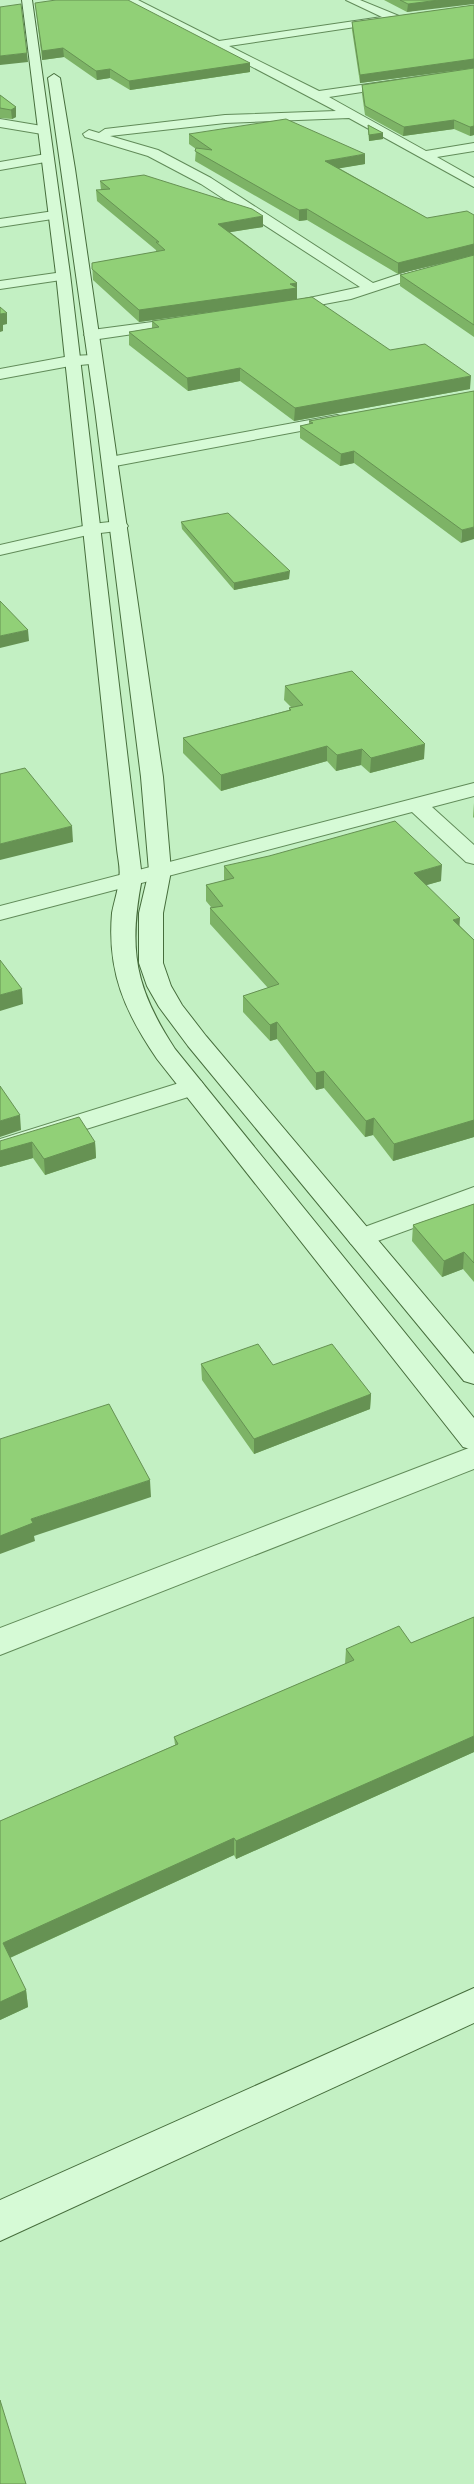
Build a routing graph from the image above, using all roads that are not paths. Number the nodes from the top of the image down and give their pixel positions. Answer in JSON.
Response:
{"nodes":[{"id":1,"x":28,"y":0,"type":"edge"},
{"id":2,"x":43,"y":0,"type":"edge"},
{"id":3,"x":130,"y":0,"type":"edge"},
{"id":4,"x":351,"y":0,"type":"edge"},
{"id":5,"x":219,"y":44,"type":"junction"},
{"id":6,"x":474,"y":72,"type":"edge"},
{"id":7,"x":317,"y":95,"type":"junction"},
{"id":8,"x":350,"y":114,"type":"junction"},
{"id":9,"x":0,"y":123,"type":"edge"},
{"id":10,"x":42,"y":130,"type":"junction"},
{"id":11,"x":89,"y":134,"type":"junction"},
{"id":12,"x":64,"y":137,"type":"junction"},
{"id":13,"x":474,"y":147,"type":"edge"},
{"id":14,"x":426,"y":155,"type":"junction"},
{"id":15,"x":46,"y":158,"type":"junction"},
{"id":16,"x":0,"y":166,"type":"edge"},
{"id":17,"x":474,"y":183,"type":"edge"},
{"id":18,"x":54,"y":215,"type":"junction"},
{"id":19,"x":0,"y":223,"type":"edge"},
{"id":20,"x":474,"y":260,"type":"edge"},
{"id":21,"x":63,"y":276,"type":"junction"},
{"id":22,"x":0,"y":285,"type":"edge"},
{"id":23,"x":370,"y":287,"type":"junction"},
{"id":24,"x":269,"y":310,"type":"edge"},
{"id":25,"x":205,"y":320,"type":"edge"},
{"id":26,"x":92,"y":335,"type":"junction"},
{"id":27,"x":94,"y":360,"type":"junction"},
{"id":28,"x":70,"y":361,"type":"junction"},
{"id":29,"x":0,"y":374,"type":"edge"},
{"id":30,"x":357,"y":416,"type":"edge"},
{"id":31,"x":110,"y":462,"type":"junction"},
{"id":32,"x":119,"y":526,"type":"junction"},
{"id":33,"x":92,"y":529,"type":"junction"},
{"id":34,"x":0,"y":550,"type":"edge"},
{"id":35,"x":474,"y":789,"type":"edge"},
{"id":36,"x":416,"y":804,"type":"junction"},
{"id":37,"x":474,"y":857,"type":"edge"},
{"id":38,"x":160,"y":871,"type":"junction"},
{"id":39,"x":131,"y":878,"type":"junction"},
{"id":40,"x":0,"y":913,"type":"edge"},
{"id":41,"x":192,"y":1087,"type":"junction"},
{"id":42,"x":0,"y":1148,"type":"edge"},
{"id":43,"x":474,"y":1196,"type":"edge"},
{"id":44,"x":361,"y":1238,"type":"junction"},
{"id":45,"x":474,"y":1374,"type":"edge"},
{"id":46,"x":474,"y":1439,"type":"edge"},
{"id":47,"x":474,"y":1458,"type":"edge"},
{"id":48,"x":0,"y":1642,"type":"edge"},
{"id":49,"x":474,"y":2005,"type":"edge"},
{"id":50,"x":0,"y":2221,"type":"edge"}],
"edges":[{"from":1,"to":10,"type":"street"},
{"from":2,"to":12,"type":"street"},
{"from":3,"to":5,"type":"street"},
{"from":4,"to":5,"type":"street"},
{"from":5,"to":7,"type":"street"},
{"from":6,"to":7,"type":"street"},
{"from":7,"to":8,"type":"street"},
{"from":8,"to":11,"type":"street"},
{"from":8,"to":14,"type":"street"},
{"from":9,"to":10,"type":"street"},
{"from":10,"to":15,"type":"street"},
{"from":11,"to":12,"type":"street"},
{"from":11,"to":23,"type":"street"},
{"from":12,"to":26,"type":"street"},
{"from":13,"to":14,"type":"street"},
{"from":14,"to":17,"type":"street"},
{"from":15,"to":16,"type":"street"},
{"from":15,"to":18,"type":"street"},
{"from":18,"to":19,"type":"street"},
{"from":18,"to":21,"type":"street"},
{"from":20,"to":23,"type":"street"},
{"from":21,"to":22,"type":"street"},
{"from":21,"to":28,"type":"street"},
{"from":23,"to":24,"type":"street"},
{"from":25,"to":26,"type":"street"},
{"from":26,"to":27,"type":"street"},
{"from":27,"to":28,"type":"street"},
{"from":27,"to":31,"type":"street"},
{"from":28,"to":29,"type":"street"},
{"from":28,"to":33,"type":"street"},
{"from":30,"to":31,"type":"street"},
{"from":31,"to":32,"type":"street"},
{"from":32,"to":33,"type":"street"},
{"from":32,"to":38,"type":"street"},
{"from":33,"to":34,"type":"street"},
{"from":33,"to":39,"type":"street"},
{"from":35,"to":36,"type":"street"},
{"from":36,"to":37,"type":"street"},
{"from":36,"to":38,"type":"street"},
{"from":38,"to":39,"type":"street"},
{"from":38,"to":44,"type":"street"},
{"from":39,"to":40,"type":"street"},
{"from":39,"to":41,"type":"street"},
{"from":41,"to":42,"type":"street"},
{"from":41,"to":46,"type":"street"},
{"from":43,"to":44,"type":"street"},
{"from":44,"to":45,"type":"street"},
{"from":47,"to":48,"type":"street"},
{"from":49,"to":50,"type":"street"}]}
